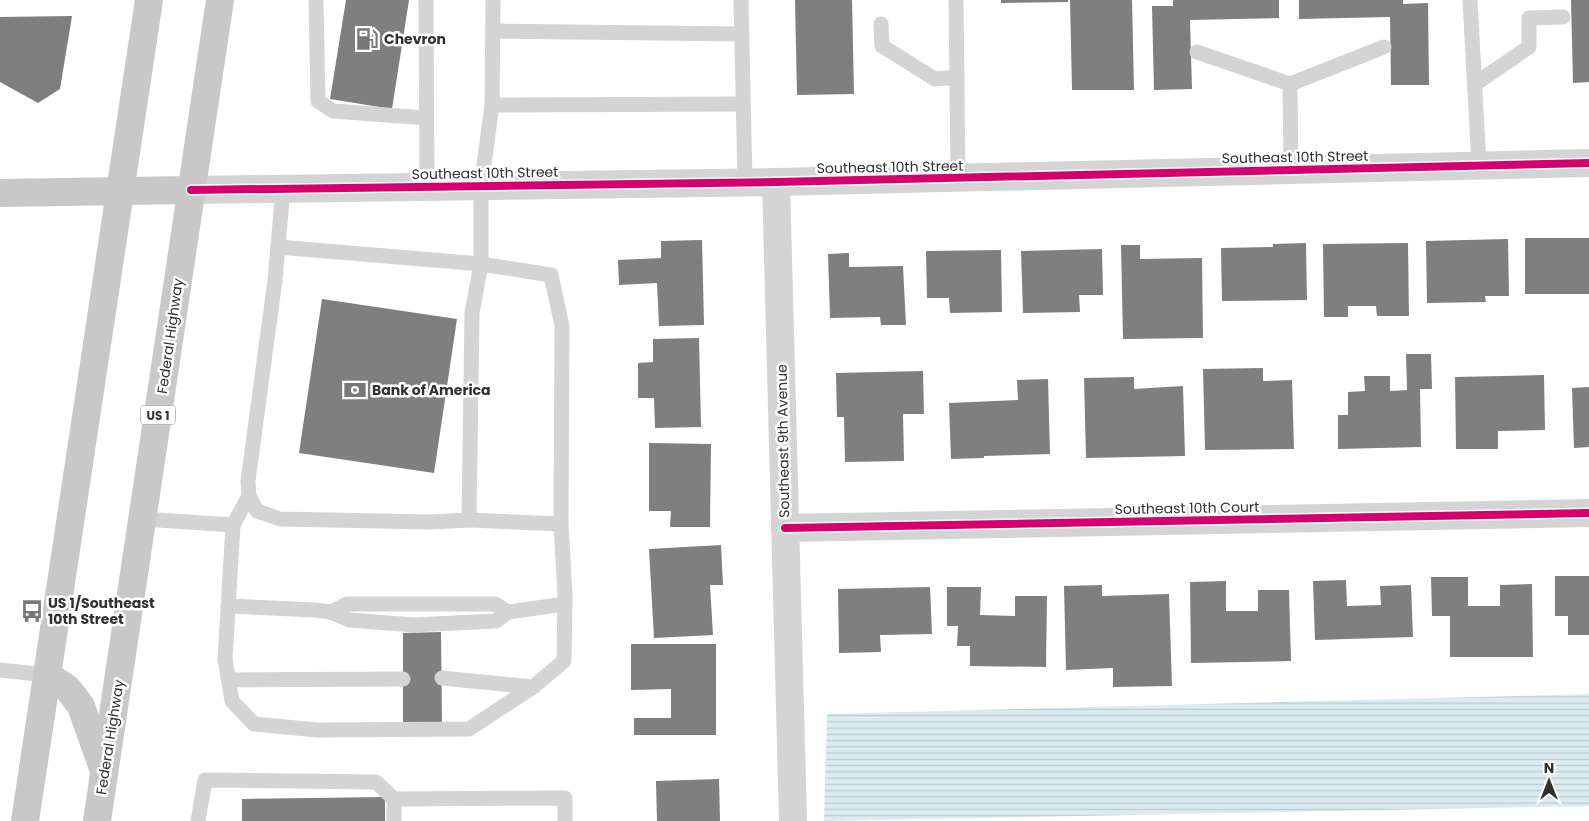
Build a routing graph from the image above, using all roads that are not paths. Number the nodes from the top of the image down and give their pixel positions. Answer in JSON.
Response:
{"nodes":[{"id":1,"x":149,"y":0,"type":"edge"},
{"id":2,"x":220,"y":0,"type":"edge"},
{"id":3,"x":316,"y":0,"type":"edge"},
{"id":4,"x":426,"y":0,"type":"edge"},
{"id":5,"x":493,"y":0,"type":"edge"},
{"id":6,"x":741,"y":0,"type":"edge"},
{"id":7,"x":956,"y":0,"type":"edge"},
{"id":8,"x":1470,"y":0,"type":"edge"},
{"id":9,"x":1563,"y":17,"type":"dead end"},
{"id":10,"x":881,"y":24,"type":"dead end"},
{"id":11,"x":493,"y":31,"type":"junction"},
{"id":12,"x":742,"y":34,"type":"junction"},
{"id":13,"x":1384,"y":47,"type":"dead end"},
{"id":14,"x":1197,"y":52,"type":"dead end"},
{"id":15,"x":957,"y":77,"type":"junction"},
{"id":16,"x":1290,"y":84,"type":"junction"},
{"id":17,"x":1475,"y":84,"type":"junction"},
{"id":18,"x":743,"y":104,"type":"junction"},
{"id":19,"x":492,"y":105,"type":"junction"},
{"id":20,"x":426,"y":118,"type":"junction"},
{"id":21,"x":1589,"y":163,"type":"edge"},
{"id":22,"x":1479,"y":165,"type":"junction"},
{"id":23,"x":1291,"y":170,"type":"junction"},
{"id":24,"x":958,"y":177,"type":"junction"},
{"id":25,"x":745,"y":182,"type":"junction"},
{"id":26,"x":776,"y":182,"type":"junction"},
{"id":27,"x":481,"y":186,"type":"junction"},
{"id":28,"x":427,"y":187,"type":"junction"},
{"id":29,"x":283,"y":189,"type":"junction"},
{"id":30,"x":191,"y":190,"type":"junction"},
{"id":31,"x":120,"y":192,"type":"junction"},
{"id":32,"x":0,"y":193,"type":"edge"},
{"id":33,"x":278,"y":247,"type":"junction"},
{"id":34,"x":481,"y":264,"type":"junction"},
{"id":35,"x":249,"y":496,"type":"junction"},
{"id":36,"x":1589,"y":513,"type":"edge"},
{"id":37,"x":143,"y":519,"type":"junction"},
{"id":38,"x":469,"y":520,"type":"junction"},
{"id":39,"x":561,"y":524,"type":"junction"},
{"id":40,"x":233,"y":525,"type":"junction"},
{"id":41,"x":785,"y":528,"type":"junction"},
{"id":42,"x":565,"y":604,"type":"junction"},
{"id":43,"x":228,"y":606,"type":"junction"},
{"id":44,"x":331,"y":612,"type":"junction"},
{"id":45,"x":508,"y":612,"type":"junction"},
{"id":46,"x":0,"y":670,"type":"edge"},
{"id":47,"x":47,"y":675,"type":"junction"},
{"id":48,"x":442,"y":678,"type":"dead end"},
{"id":49,"x":403,"y":679,"type":"dead end"},
{"id":50,"x":229,"y":680,"type":"junction"},
{"id":51,"x":533,"y":688,"type":"junction"},
{"id":52,"x":104,"y":772,"type":"junction"},
{"id":53,"x":394,"y":799,"type":"junction"},
{"id":54,"x":25,"y":821,"type":"edge"},
{"id":55,"x":97,"y":821,"type":"edge"},
{"id":56,"x":198,"y":821,"type":"edge"},
{"id":57,"x":394,"y":821,"type":"edge"},
{"id":58,"x":565,"y":821,"type":"edge"},
{"id":59,"x":793,"y":821,"type":"edge"}],
"edges":[{"from":1,"to":31,"type":"main road"},
{"from":2,"to":30,"type":"main road","name":"Federal Highway","number":"US 1"},
{"from":3,"to":20,"type":"lane"},
{"from":4,"to":20,"type":"lane"},
{"from":5,"to":11,"type":"lane"},
{"from":6,"to":12,"type":"lane"},
{"from":7,"to":15,"type":"lane"},
{"from":8,"to":17,"type":"lane"},
{"from":9,"to":17,"type":"lane"},
{"from":10,"to":15,"type":"lane"},
{"from":11,"to":12,"type":"lane"},
{"from":11,"to":19,"type":"lane"},
{"from":12,"to":18,"type":"lane"},
{"from":13,"to":16,"type":"lane"},
{"from":14,"to":16,"type":"lane"},
{"from":15,"to":24,"type":"lane"},
{"from":16,"to":23,"type":"lane"},
{"from":17,"to":22,"type":"lane"},
{"from":18,"to":19,"type":"lane"},
{"from":18,"to":25,"type":"lane"},
{"from":19,"to":27,"type":"lane"},
{"from":20,"to":28,"type":"lane"},
{"from":21,"to":22,"type":"street","name":"Southeast 10th Street"},
{"from":22,"to":23,"type":"street","name":"Southeast 10th Street"},
{"from":23,"to":24,"type":"street","name":"Southeast 10th Street"},
{"from":24,"to":26,"type":"street","name":"Southeast 10th Street"},
{"from":25,"to":26,"type":"street","name":"Southeast 10th Street"},
{"from":25,"to":27,"type":"street","name":"Southeast 10th Street"},
{"from":26,"to":41,"type":"street","name":"Southeast 9th Avenue"},
{"from":27,"to":28,"type":"street","name":"Southeast 10th Street"},
{"from":27,"to":34,"type":"lane"},
{"from":28,"to":29,"type":"street","name":"Southeast 10th Street"},
{"from":29,"to":30,"type":"street","name":"Southeast 10th Street"},
{"from":29,"to":33,"type":"lane"},
{"from":30,"to":31,"type":"main road","name":"Southeast 10th Street"},
{"from":30,"to":37,"type":"main road","name":"Federal Highway","number":"US 1"},
{"from":31,"to":32,"type":"main road","name":"Southeast 10th Street"},
{"from":31,"to":47,"type":"main road"},
{"from":33,"to":34,"type":"lane"},
{"from":33,"to":35,"type":"lane"},
{"from":34,"to":38,"type":"lane"},
{"from":34,"to":39,"type":"lane"},
{"from":35,"to":38,"type":"lane"},
{"from":35,"to":40,"type":"lane"},
{"from":36,"to":41,"type":"street","name":"Southeast 10th Court"},
{"from":37,"to":40,"type":"lane"},
{"from":37,"to":52,"type":"main road","name":"Federal Highway","number":"US 1"},
{"from":38,"to":39,"type":"lane"},
{"from":39,"to":42,"type":"lane"},
{"from":40,"to":43,"type":"lane"},
{"from":41,"to":59,"type":"street","name":"Southeast 9th Avenue"},
{"from":42,"to":45,"type":"lane"},
{"from":42,"to":51,"type":"lane"},
{"from":43,"to":44,"type":"lane"},
{"from":43,"to":50,"type":"lane"},
{"from":44,"to":45,"type":"lane"},
{"from":44,"to":45,"type":"lane"},
{"from":46,"to":47,"type":"lane"},
{"from":47,"to":52,"type":"main road"},
{"from":47,"to":54,"type":"main road"},
{"from":48,"to":51,"type":"lane"},
{"from":49,"to":50,"type":"lane"},
{"from":50,"to":51,"type":"lane"},
{"from":52,"to":55,"type":"main road","name":"Federal Highway","number":"US 1"},
{"from":53,"to":56,"type":"lane"},
{"from":53,"to":57,"type":"lane"},
{"from":53,"to":58,"type":"lane"}]}
